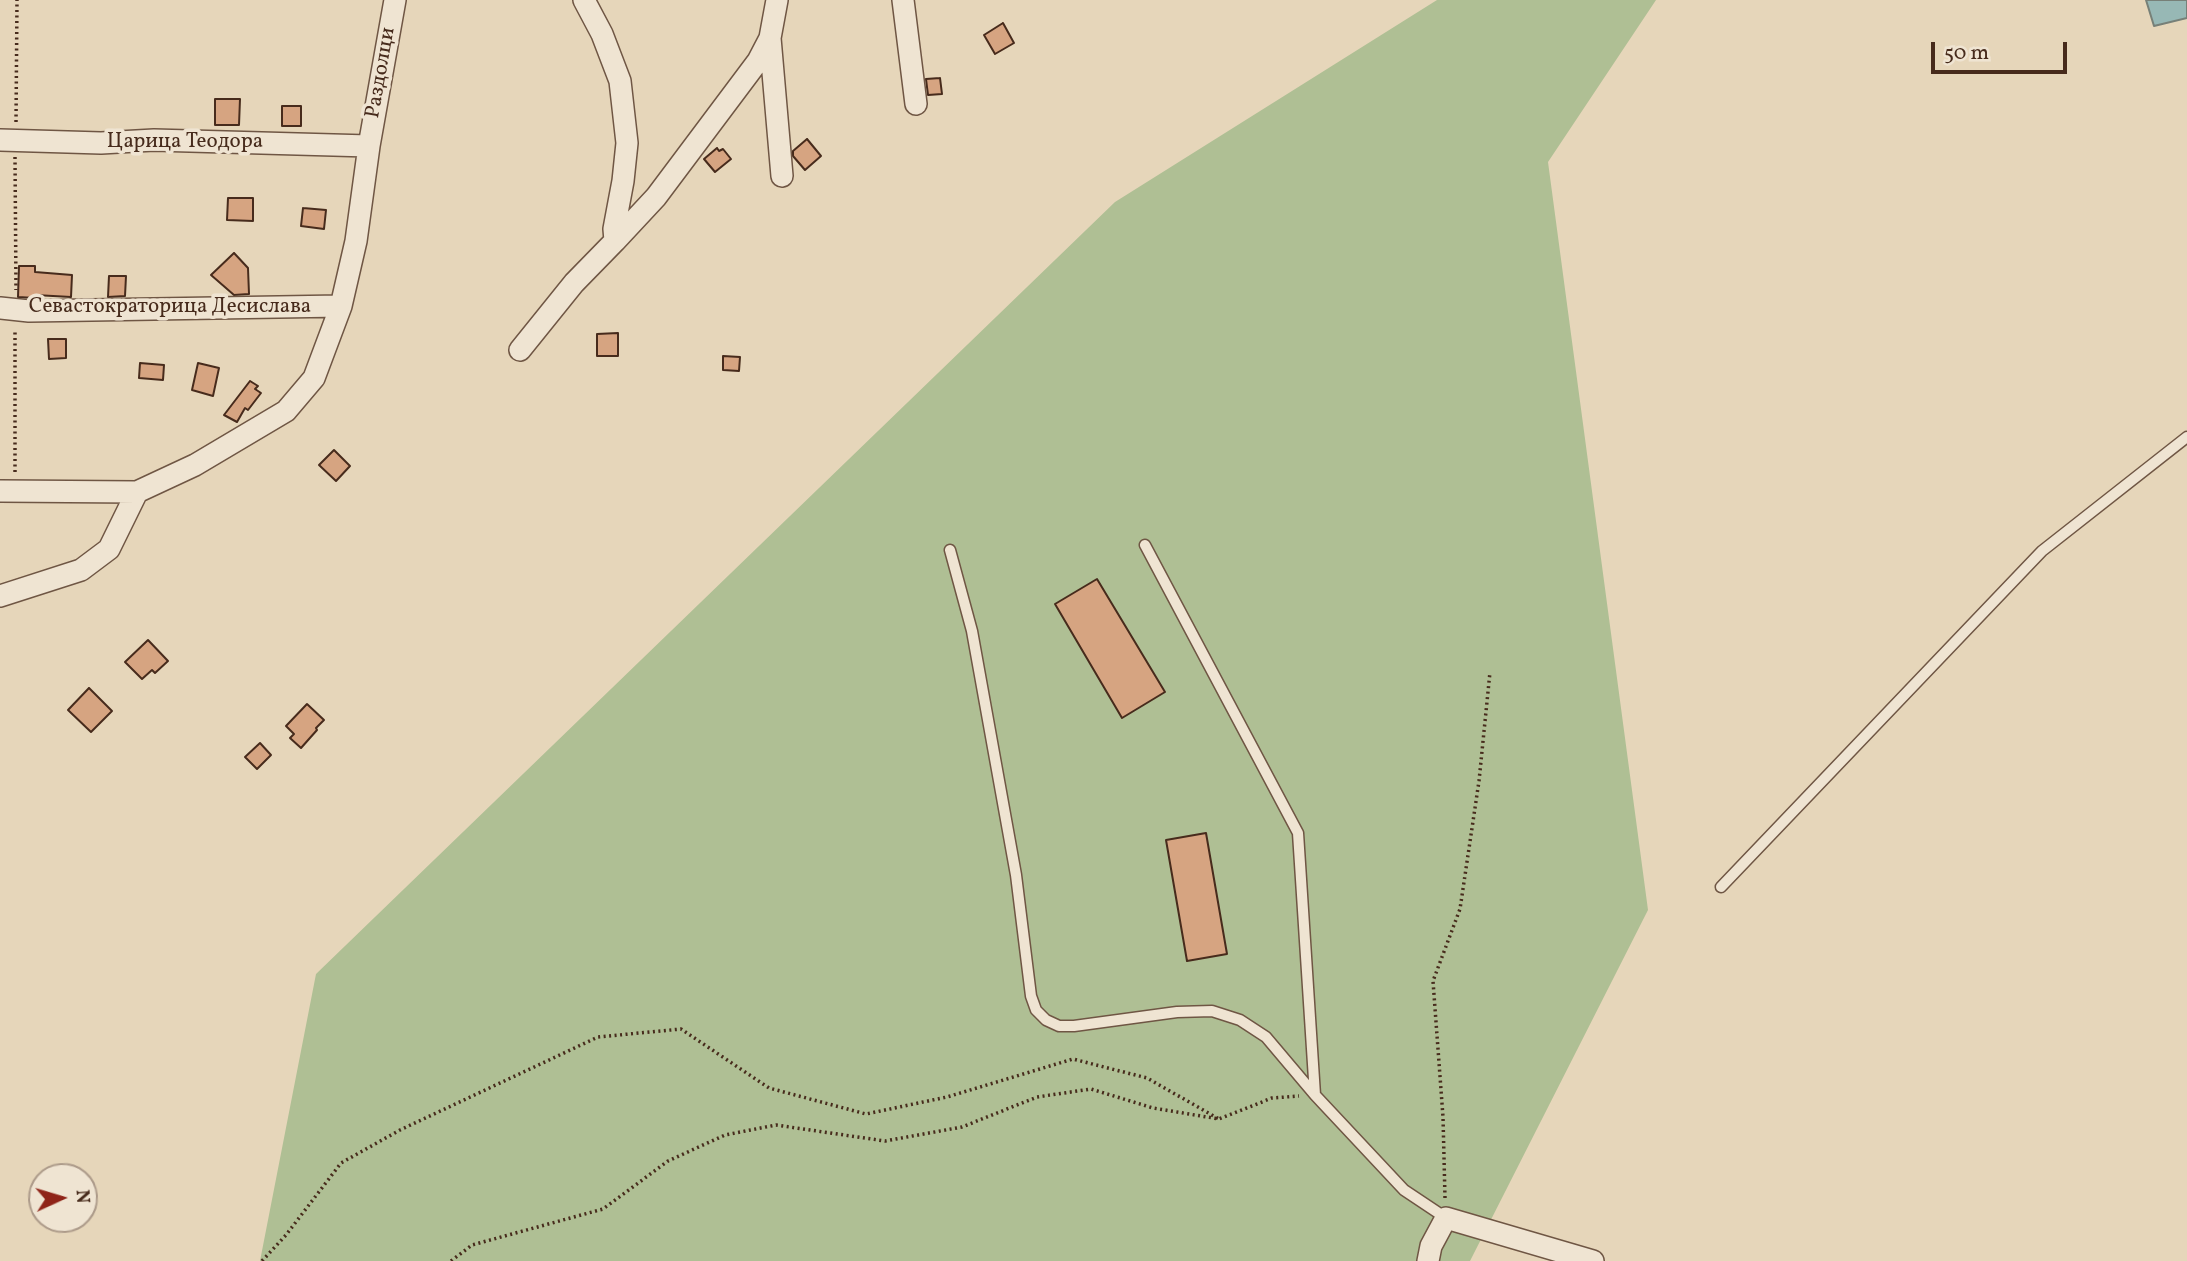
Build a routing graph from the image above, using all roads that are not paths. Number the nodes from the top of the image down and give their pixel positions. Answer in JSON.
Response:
{"nodes":[{"id":1,"x":395,"y":0,"type":"edge"},
{"id":2,"x":583,"y":0,"type":"edge"},
{"id":3,"x":777,"y":0,"type":"edge"},
{"id":4,"x":903,"y":0,"type":"edge"},
{"id":5,"x":770,"y":38,"type":"junction"},
{"id":6,"x":916,"y":104,"type":"dead end"},
{"id":7,"x":0,"y":140,"type":"edge"},
{"id":8,"x":369,"y":146,"type":"junction"},
{"id":9,"x":782,"y":176,"type":"dead end"},
{"id":10,"x":615,"y":241,"type":"junction"},
{"id":11,"x":341,"y":306,"type":"junction"},
{"id":12,"x":8,"y":308,"type":"edge"},
{"id":13,"x":520,"y":350,"type":"dead end"},
{"id":14,"x":2187,"y":438,"type":"edge"},
{"id":15,"x":7,"y":491,"type":"edge"},
{"id":16,"x":137,"y":492,"type":"junction"},
{"id":17,"x":1145,"y":545,"type":"dead end"},
{"id":18,"x":950,"y":550,"type":"dead end"},
{"id":19,"x":0,"y":596,"type":"edge"},
{"id":20,"x":1721,"y":887,"type":"dead end"},
{"id":21,"x":1315,"y":1095,"type":"junction"},
{"id":22,"x":1446,"y":1217,"type":"junction"},
{"id":23,"x":1428,"y":1261,"type":"edge"},
{"id":24,"x":1593,"y":1261,"type":"edge"}],
"edges":[{"from":1,"to":8,"type":"street","name":"Раздолци"},
{"from":2,"to":10,"type":"street"},
{"from":3,"to":5,"type":"street"},
{"from":4,"to":6,"type":"street"},
{"from":5,"to":9,"type":"street"},
{"from":5,"to":10,"type":"street"},
{"from":7,"to":8,"type":"street","name":"Царица Теодора"},
{"from":8,"to":11,"type":"street","name":"Раздолци"},
{"from":10,"to":13,"type":"street"},
{"from":11,"to":12,"type":"street","name":"Севастократорица Десислава"},
{"from":11,"to":16,"type":"street","name":"Раздолци"},
{"from":14,"to":20,"type":"lane"},
{"from":15,"to":16,"type":"street"},
{"from":16,"to":19,"type":"street"},
{"from":17,"to":21,"type":"lane"},
{"from":18,"to":21,"type":"lane"},
{"from":21,"to":22,"type":"lane"},
{"from":22,"to":23,"type":"street"},
{"from":22,"to":24,"type":"street"}]}
